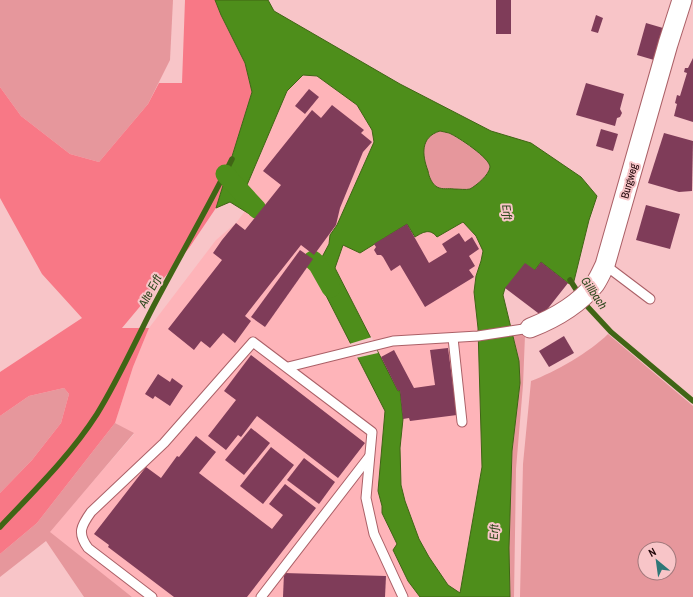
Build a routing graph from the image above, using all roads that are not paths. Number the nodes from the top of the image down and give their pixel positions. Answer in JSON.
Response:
{"nodes":[{"id":1,"x":682,"y":0,"type":"edge"},
{"id":2,"x":605,"y":265,"type":"junction"},
{"id":3,"x":650,"y":299,"type":"dead end"},
{"id":4,"x":522,"y":329,"type":"joint"},
{"id":5,"x":453,"y":338,"type":"junction"},
{"id":6,"x":288,"y":367,"type":"junction"},
{"id":7,"x":462,"y":422,"type":"dead end"},
{"id":8,"x":370,"y":457,"type":"junction"},
{"id":9,"x":152,"y":597,"type":"edge"},
{"id":10,"x":261,"y":597,"type":"edge"},
{"id":11,"x":403,"y":597,"type":"edge"}],
"edges":[{"from":1,"to":2,"type":"street","name":"Burgweg"},
{"from":2,"to":3,"type":"lane"},
{"from":2,"to":4,"type":"street","name":"Burgweg"},
{"from":4,"to":5,"type":"lane"},
{"from":5,"to":6,"type":"lane"},
{"from":5,"to":7,"type":"lane"},
{"from":6,"to":8,"type":"lane"},
{"from":6,"to":9,"type":"lane"},
{"from":8,"to":10,"type":"lane"},
{"from":8,"to":11,"type":"lane"}]}
